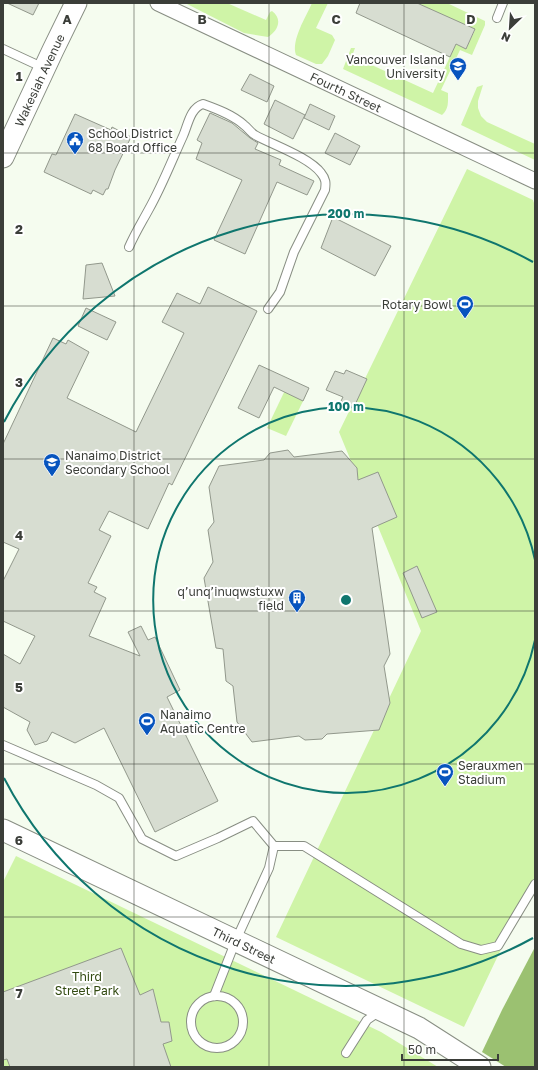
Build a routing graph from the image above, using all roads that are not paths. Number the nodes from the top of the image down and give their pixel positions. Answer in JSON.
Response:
{"nodes":[{"id":1,"x":76,"y":3,"type":"edge"},
{"id":2,"x":158,"y":3,"type":"edge"},
{"id":3,"x":503,"y":3,"type":"edge"},
{"id":4,"x":497,"y":18,"type":"dead end"},
{"id":5,"x":3,"y":48,"type":"edge"},
{"id":6,"x":44,"y":69,"type":"junction"},
{"id":7,"x":3,"y":158,"type":"edge"},
{"id":8,"x":535,"y":181,"type":"edge"},
{"id":9,"x":128,"y":247,"type":"dead end"},
{"id":10,"x":268,"y":309,"type":"dead end"},
{"id":11,"x":3,"y":745,"type":"edge"},
{"id":12,"x":3,"y":830,"type":"edge"},
{"id":13,"x":274,"y":846,"type":"junction"},
{"id":14,"x":535,"y":884,"type":"edge"},
{"id":15,"x":236,"y":940,"type":"junction"},
{"id":16,"x":214,"y":996,"type":"junction"},
{"id":17,"x":381,"y":1010,"type":"junction"},
{"id":18,"x":346,"y":1053,"type":"dead end"},
{"id":19,"x":480,"y":1067,"type":"edge"}],
"edges":[{"from":1,"to":6,"type":"main road","name":"Wakesiah Avenue"},
{"from":2,"to":8,"type":"street","name":"Fourth Street"},
{"from":3,"to":4,"type":"lane"},
{"from":5,"to":6,"type":"lane"},
{"from":6,"to":7,"type":"main road","name":"Wakesiah Avenue"},
{"from":9,"to":10,"type":"lane"},
{"from":11,"to":13,"type":"lane"},
{"from":12,"to":15,"type":"main road","name":"Third Street"},
{"from":13,"to":14,"type":"lane"},
{"from":13,"to":15,"type":"lane"},
{"from":15,"to":16,"type":"lane"},
{"from":15,"to":17,"type":"main road","name":"Third Street"},
{"from":16,"to":16,"type":"lane"},
{"from":17,"to":18,"type":"lane"},
{"from":17,"to":19,"type":"main road","name":"Third Street"}]}
